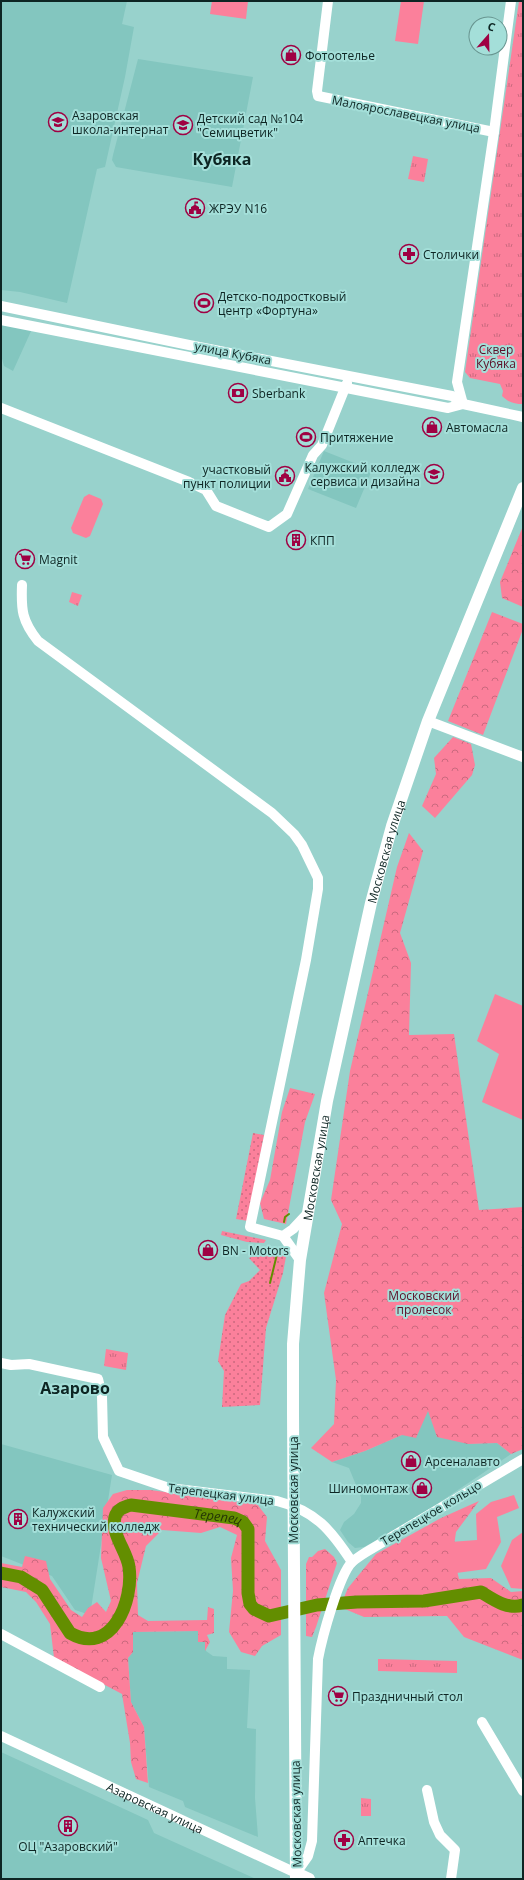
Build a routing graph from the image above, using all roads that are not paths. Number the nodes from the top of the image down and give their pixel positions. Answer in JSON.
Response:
{"nodes":[{"id":1,"x":328,"y":1,"type":"edge"},
{"id":2,"x":511,"y":1,"type":"edge"},
{"id":3,"x":494,"y":132,"type":"junction"},
{"id":4,"x":1,"y":306,"type":"edge"},
{"id":5,"x":1,"y":320,"type":"edge"},
{"id":6,"x":352,"y":377,"type":"junction"},
{"id":7,"x":344,"y":388,"type":"junction"},
{"id":8,"x":463,"y":404,"type":"junction"},
{"id":9,"x":1,"y":408,"type":"edge"},
{"id":10,"x":523,"y":417,"type":"edge"},
{"id":11,"x":523,"y":488,"type":"edge"},
{"id":12,"x":22,"y":585,"type":"dead end"},
{"id":13,"x":428,"y":721,"type":"junction"},
{"id":14,"x":523,"y":757,"type":"edge"},
{"id":15,"x":308,"y":1212,"type":"junction"},
{"id":16,"x":283,"y":1236,"type":"junction"},
{"id":17,"x":300,"y":1260,"type":"junction"},
{"id":18,"x":1,"y":1363,"type":"edge"},
{"id":19,"x":523,"y":1459,"type":"edge"},
{"id":20,"x":352,"y":1562,"type":"junction"},
{"id":21,"x":1,"y":1634,"type":"edge"},
{"id":22,"x":100,"y":1687,"type":"dead end"},
{"id":23,"x":482,"y":1722,"type":"dead end"},
{"id":24,"x":1,"y":1736,"type":"edge"},
{"id":25,"x":427,"y":1790,"type":"dead end"},
{"id":26,"x":523,"y":1791,"type":"edge"},
{"id":27,"x":296,"y":1876,"type":"edge"},
{"id":28,"x":310,"y":1879,"type":"edge"},
{"id":29,"x":451,"y":1879,"type":"edge"}],
"edges":[{"from":1,"to":3,"type":"street","name":"Малоярославецкая улица"},
{"from":2,"to":3,"type":"street"},
{"from":3,"to":8,"type":"street"},
{"from":4,"to":6,"type":"street","name":"улица Кубяка"},
{"from":5,"to":7,"type":"street","name":"улица Кубяка"},
{"from":6,"to":7,"type":"street"},
{"from":6,"to":8,"type":"street","name":"улица Кубяка"},
{"from":7,"to":8,"type":"street","name":"улица Кубяка"},
{"from":7,"to":9,"type":"street"},
{"from":8,"to":10,"type":"street","name":"улица Кубяка"},
{"from":11,"to":13,"type":"main road","name":"Московская улица"},
{"from":12,"to":16,"type":"street"},
{"from":13,"to":14,"type":"street"},
{"from":13,"to":15,"type":"main road","name":"Московская улица"},
{"from":15,"to":16,"type":"street"},
{"from":15,"to":17,"type":"main road","name":"Московская улица"},
{"from":16,"to":17,"type":"street"},
{"from":17,"to":27,"type":"main road","name":"Московская улица"},
{"from":18,"to":20,"type":"street","name":"Терепецкая улица"},
{"from":19,"to":20,"type":"street","name":"Терепецкое кольцо"},
{"from":20,"to":27,"type":"street","name":"Терепецкое кольцо"},
{"from":21,"to":22,"type":"street"},
{"from":23,"to":26,"type":"street"},
{"from":24,"to":27,"type":"street","name":"Азаровская улица"},
{"from":25,"to":29,"type":"street"},
{"from":27,"to":28,"type":"main road","name":"Азаровская улица"}]}
